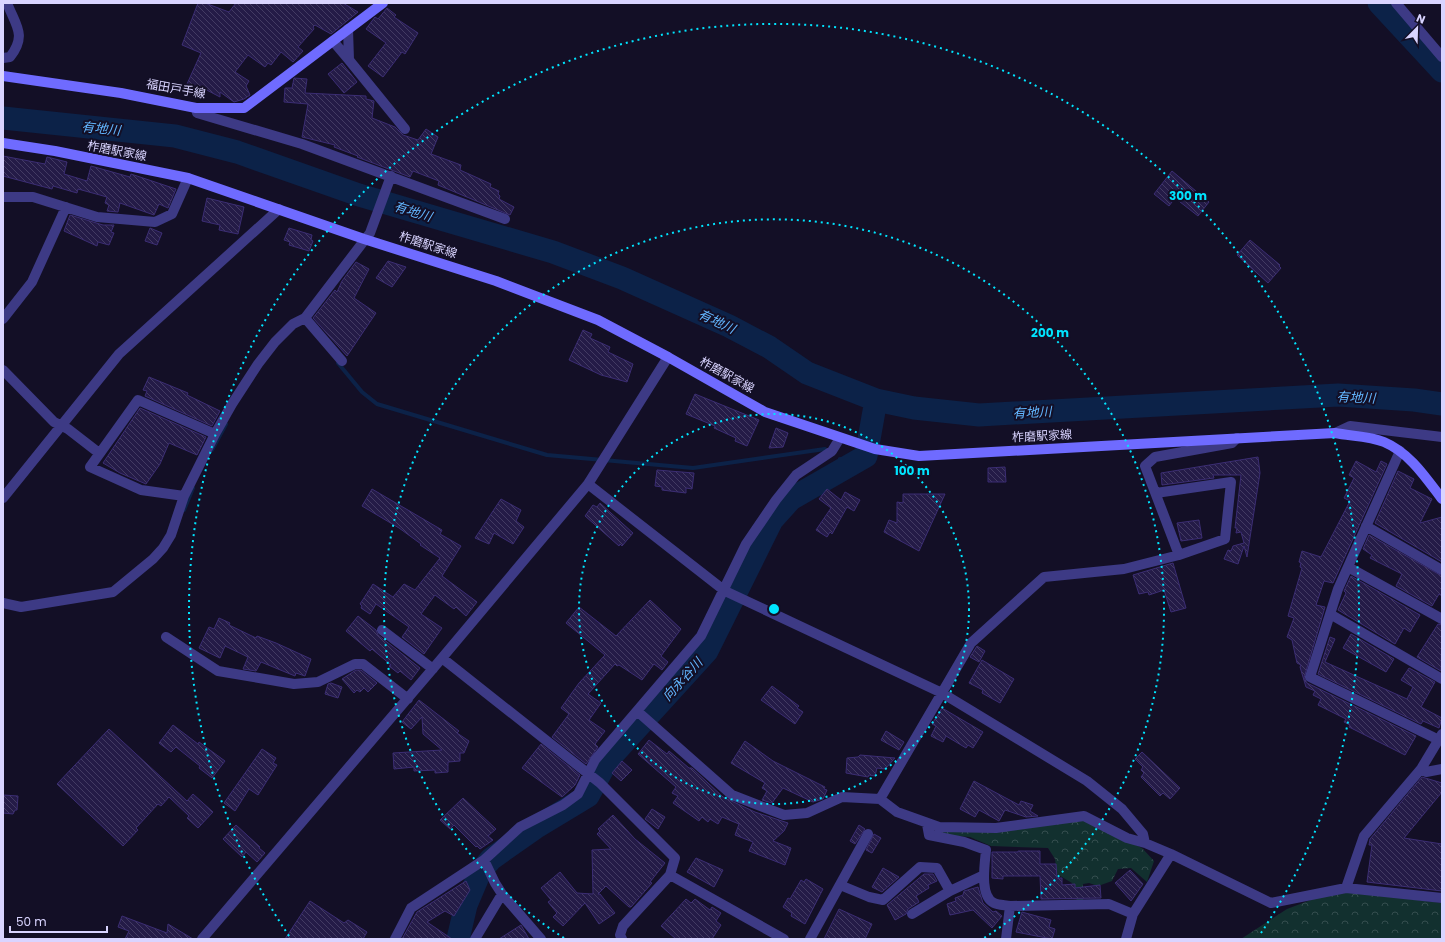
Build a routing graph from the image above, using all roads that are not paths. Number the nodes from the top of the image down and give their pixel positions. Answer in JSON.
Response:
{"nodes":[{"id":1,"x":7,"y":3,"type":"edge"},
{"id":2,"x":383,"y":3,"type":"edge"},
{"id":3,"x":1396,"y":3,"type":"edge"},
{"id":4,"x":348,"y":29,"type":"junction"},
{"id":5,"x":333,"y":41,"type":"junction"},
{"id":6,"x":1442,"y":57,"type":"edge"},
{"id":7,"x":3,"y":58,"type":"edge"},
{"id":8,"x":349,"y":60,"type":"junction"},
{"id":9,"x":3,"y":76,"type":"edge"},
{"id":10,"x":196,"y":108,"type":"junction"},
{"id":11,"x":405,"y":128,"type":"dead end"},
{"id":12,"x":3,"y":143,"type":"edge"},
{"id":13,"x":391,"y":176,"type":"junction"},
{"id":14,"x":188,"y":178,"type":"junction"},
{"id":15,"x":3,"y":197,"type":"edge"},
{"id":16,"x":66,"y":207,"type":"junction"},
{"id":17,"x":279,"y":209,"type":"junction"},
{"id":18,"x":505,"y":219,"type":"dead end"},
{"id":19,"x":367,"y":236,"type":"junction"},
{"id":20,"x":305,"y":318,"type":"junction"},
{"id":21,"x":3,"y":320,"type":"edge"},
{"id":22,"x":668,"y":357,"type":"junction"},
{"id":23,"x":342,"y":361,"type":"dead end"},
{"id":24,"x":3,"y":370,"type":"edge"},
{"id":25,"x":61,"y":426,"type":"junction"},
{"id":26,"x":1335,"y":433,"type":"junction"},
{"id":27,"x":215,"y":434,"type":"junction"},
{"id":28,"x":1442,"y":437,"type":"edge"},
{"id":29,"x":840,"y":438,"type":"junction"},
{"id":30,"x":1237,"y":438,"type":"junction"},
{"id":31,"x":1400,"y":451,"type":"junction"},
{"id":32,"x":99,"y":453,"type":"junction"},
{"id":33,"x":588,"y":484,"type":"junction"},
{"id":34,"x":1156,"y":493,"type":"junction"},
{"id":35,"x":184,"y":496,"type":"junction"},
{"id":36,"x":3,"y":498,"type":"edge"},
{"id":37,"x":1442,"y":499,"type":"edge"},
{"id":38,"x":1366,"y":526,"type":"junction"},
{"id":39,"x":1179,"y":555,"type":"junction"},
{"id":40,"x":1348,"y":567,"type":"junction"},
{"id":41,"x":1442,"y":570,"type":"edge"},
{"id":42,"x":725,"y":591,"type":"junction"},
{"id":43,"x":3,"y":603,"type":"edge"},
{"id":44,"x":1330,"y":614,"type":"junction"},
{"id":45,"x":1441,"y":615,"type":"edge"},
{"id":46,"x":382,"y":630,"type":"dead end"},
{"id":47,"x":166,"y":637,"type":"dead end"},
{"id":48,"x":442,"y":658,"type":"junction"},
{"id":49,"x":433,"y":669,"type":"junction"},
{"id":50,"x":1442,"y":679,"type":"edge"},
{"id":51,"x":942,"y":693,"type":"junction"},
{"id":52,"x":408,"y":698,"type":"junction"},
{"id":53,"x":637,"y":711,"type":"junction"},
{"id":54,"x":1440,"y":737,"type":"edge"},
{"id":55,"x":1421,"y":769,"type":"junction"},
{"id":56,"x":1442,"y":769,"type":"edge"},
{"id":57,"x":588,"y":773,"type":"junction"},
{"id":58,"x":880,"y":799,"type":"junction"},
{"id":59,"x":927,"y":824,"type":"junction"},
{"id":60,"x":868,"y":834,"type":"dead end"},
{"id":61,"x":1145,"y":843,"type":"junction"},
{"id":62,"x":1171,"y":854,"type":"junction"},
{"id":63,"x":484,"y":860,"type":"junction"},
{"id":64,"x":670,"y":875,"type":"junction"},
{"id":65,"x":984,"y":875,"type":"junction"},
{"id":66,"x":840,"y":884,"type":"junction"},
{"id":67,"x":1346,"y":888,"type":"junction"},
{"id":68,"x":950,"y":892,"type":"junction"},
{"id":69,"x":502,"y":894,"type":"junction"},
{"id":70,"x":1442,"y":898,"type":"edge"},
{"id":71,"x":1010,"y":906,"type":"junction"},
{"id":72,"x":912,"y":914,"type":"dead end"},
{"id":73,"x":1133,"y":914,"type":"junction"},
{"id":74,"x":202,"y":939,"type":"edge"},
{"id":75,"x":395,"y":939,"type":"edge"},
{"id":76,"x":475,"y":939,"type":"edge"},
{"id":77,"x":541,"y":939,"type":"edge"},
{"id":78,"x":622,"y":939,"type":"edge"},
{"id":79,"x":784,"y":939,"type":"edge"},
{"id":80,"x":810,"y":939,"type":"edge"},
{"id":81,"x":1006,"y":939,"type":"edge"},
{"id":82,"x":1126,"y":939,"type":"edge"}],
"edges":[{"from":1,"to":7,"type":"street"},
{"from":2,"to":4,"type":"main road","name":"福田戸手線"},
{"from":3,"to":6,"type":"street"},
{"from":4,"to":5,"type":"main road","name":"福田戸手線"},
{"from":4,"to":8,"type":"street"},
{"from":5,"to":8,"type":"street"},
{"from":5,"to":10,"type":"main road","name":"福田戸手線"},
{"from":8,"to":11,"type":"street"},
{"from":9,"to":10,"type":"main road","name":"福田戸手線"},
{"from":10,"to":13,"type":"street"},
{"from":12,"to":14,"type":"main road","name":"柞磨駅家線"},
{"from":13,"to":18,"type":"street"},
{"from":13,"to":19,"type":"street"},
{"from":14,"to":16,"type":"street"},
{"from":14,"to":17,"type":"main road","name":"柞磨駅家線"},
{"from":15,"to":16,"type":"street"},
{"from":16,"to":21,"type":"street"},
{"from":17,"to":19,"type":"main road","name":"柞磨駅家線"},
{"from":17,"to":25,"type":"street"},
{"from":19,"to":20,"type":"street"},
{"from":19,"to":22,"type":"main road","name":"柞磨駅家線"},
{"from":20,"to":23,"type":"street"},
{"from":20,"to":27,"type":"street"},
{"from":22,"to":29,"type":"main road","name":"柞磨駅家線"},
{"from":22,"to":33,"type":"street"},
{"from":24,"to":25,"type":"street"},
{"from":25,"to":32,"type":"street"},
{"from":25,"to":36,"type":"street"},
{"from":26,"to":28,"type":"street"},
{"from":26,"to":30,"type":"main road","name":"柞磨駅家線"},
{"from":26,"to":31,"type":"main road","name":"柞磨駅家線"},
{"from":27,"to":32,"type":"street"},
{"from":27,"to":35,"type":"street"},
{"from":29,"to":30,"type":"main road","name":"柞磨駅家線"},
{"from":29,"to":42,"type":"street"},
{"from":30,"to":34,"type":"street"},
{"from":31,"to":37,"type":"main road","name":"柞磨駅家線"},
{"from":31,"to":38,"type":"street"},
{"from":32,"to":35,"type":"street"},
{"from":33,"to":42,"type":"street"},
{"from":33,"to":48,"type":"street"},
{"from":34,"to":39,"type":"street"},
{"from":34,"to":39,"type":"street"},
{"from":35,"to":43,"type":"street"},
{"from":38,"to":40,"type":"street"},
{"from":38,"to":41,"type":"street"},
{"from":39,"to":51,"type":"street"},
{"from":40,"to":44,"type":"street"},
{"from":40,"to":45,"type":"street"},
{"from":42,"to":51,"type":"street"},
{"from":42,"to":53,"type":"street"},
{"from":44,"to":50,"type":"street"},
{"from":44,"to":54,"type":"street"},
{"from":46,"to":49,"type":"street"},
{"from":47,"to":52,"type":"street"},
{"from":48,"to":49,"type":"street"},
{"from":48,"to":57,"type":"street"},
{"from":49,"to":52,"type":"street"},
{"from":51,"to":58,"type":"street"},
{"from":51,"to":61,"type":"street"},
{"from":52,"to":74,"type":"street"},
{"from":53,"to":57,"type":"street"},
{"from":53,"to":58,"type":"street"},
{"from":54,"to":55,"type":"street"},
{"from":55,"to":56,"type":"street"},
{"from":55,"to":67,"type":"street"},
{"from":57,"to":63,"type":"street"},
{"from":57,"to":64,"type":"street"},
{"from":58,"to":59,"type":"street"},
{"from":59,"to":61,"type":"street"},
{"from":59,"to":65,"type":"street"},
{"from":60,"to":66,"type":"street"},
{"from":61,"to":62,"type":"street"},
{"from":62,"to":67,"type":"street"},
{"from":62,"to":73,"type":"street"},
{"from":63,"to":69,"type":"street"},
{"from":63,"to":75,"type":"street"},
{"from":64,"to":78,"type":"street"},
{"from":64,"to":79,"type":"street"},
{"from":65,"to":68,"type":"street"},
{"from":65,"to":71,"type":"street"},
{"from":66,"to":68,"type":"street"},
{"from":66,"to":80,"type":"street"},
{"from":67,"to":70,"type":"street"},
{"from":68,"to":72,"type":"street"},
{"from":69,"to":76,"type":"street"},
{"from":69,"to":77,"type":"street"},
{"from":71,"to":73,"type":"street"},
{"from":71,"to":81,"type":"street"},
{"from":73,"to":82,"type":"street"}]}
